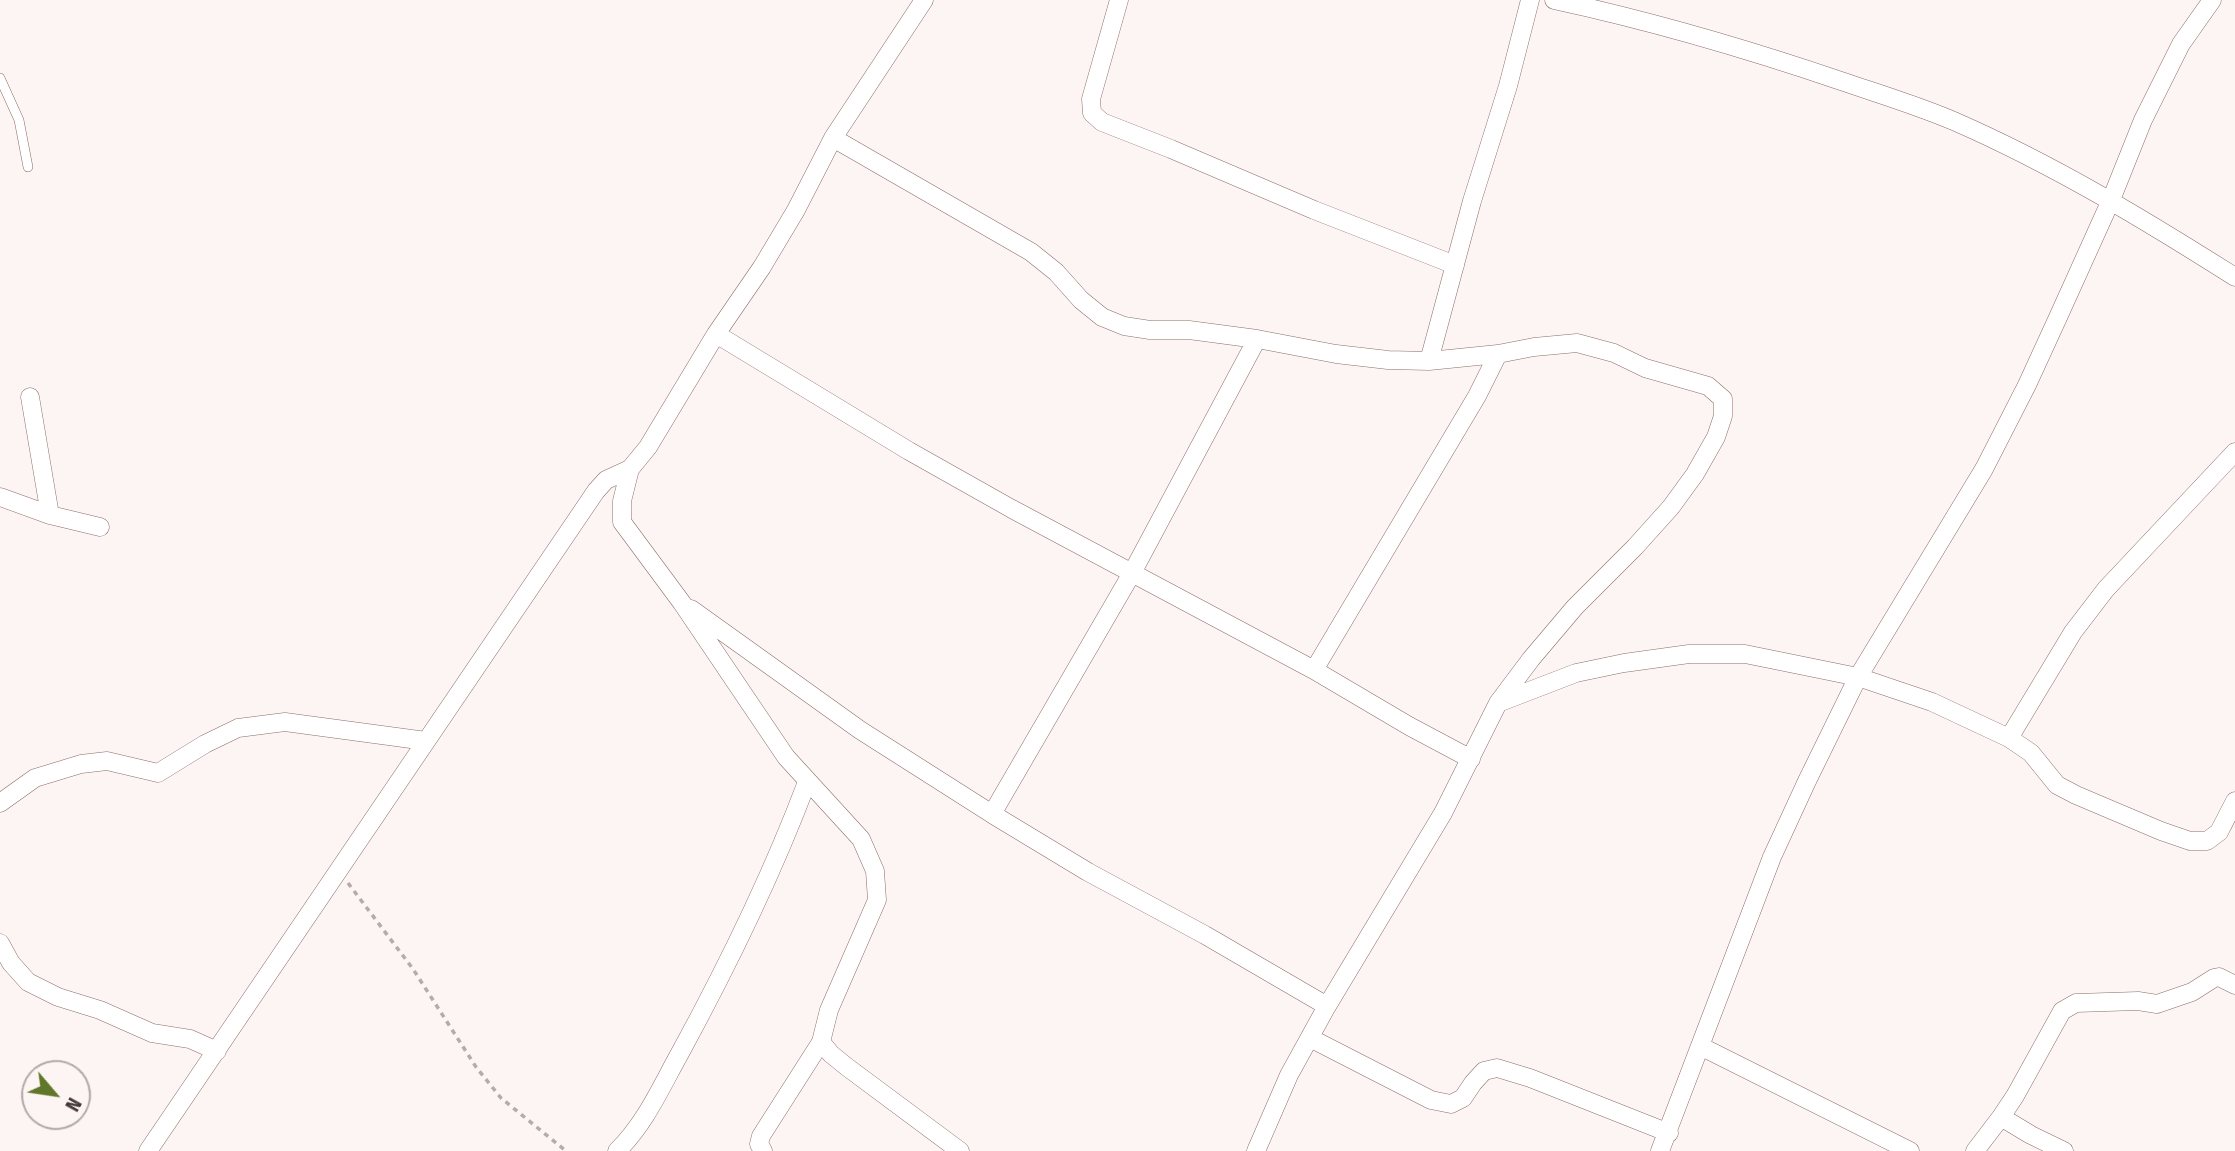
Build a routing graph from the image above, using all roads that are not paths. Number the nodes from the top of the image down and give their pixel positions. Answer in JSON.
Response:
{"nodes":[{"id":1,"x":924,"y":0,"type":"edge"},
{"id":2,"x":1119,"y":0,"type":"edge"},
{"id":3,"x":1531,"y":0,"type":"edge"},
{"id":4,"x":1554,"y":0,"type":"edge"},
{"id":5,"x":2212,"y":0,"type":"edge"},
{"id":6,"x":0,"y":78,"type":"edge"},
{"id":7,"x":833,"y":138,"type":"junction"},
{"id":8,"x":28,"y":167,"type":"dead end"},
{"id":9,"x":2111,"y":200,"type":"junction"},
{"id":10,"x":1455,"y":265,"type":"junction"},
{"id":11,"x":2235,"y":277,"type":"edge"},
{"id":12,"x":716,"y":334,"type":"junction"},
{"id":13,"x":1257,"y":339,"type":"junction"},
{"id":14,"x":1498,"y":354,"type":"junction"},
{"id":15,"x":1429,"y":361,"type":"junction"},
{"id":16,"x":30,"y":397,"type":"dead end"},
{"id":17,"x":2235,"y":452,"type":"edge"},
{"id":18,"x":630,"y":469,"type":"junction"},
{"id":19,"x":0,"y":497,"type":"edge"},
{"id":20,"x":50,"y":515,"type":"junction"},
{"id":21,"x":100,"y":527,"type":"dead end"},
{"id":22,"x":1132,"y":573,"type":"junction"},
{"id":23,"x":682,"y":603,"type":"junction"},
{"id":24,"x":1314,"y":670,"type":"junction"},
{"id":25,"x":1858,"y":677,"type":"junction"},
{"id":26,"x":1498,"y":703,"type":"junction"},
{"id":27,"x":2009,"y":738,"type":"junction"},
{"id":28,"x":426,"y":741,"type":"junction"},
{"id":29,"x":1471,"y":759,"type":"junction"},
{"id":30,"x":807,"y":782,"type":"junction"},
{"id":31,"x":2235,"y":801,"type":"edge"},
{"id":32,"x":0,"y":803,"type":"edge"},
{"id":33,"x":992,"y":814,"type":"junction"},
{"id":34,"x":0,"y":943,"type":"edge"},
{"id":35,"x":2235,"y":985,"type":"edge"},
{"id":36,"x":1327,"y":1006,"type":"junction"},
{"id":37,"x":1310,"y":1038,"type":"junction"},
{"id":38,"x":821,"y":1042,"type":"junction"},
{"id":39,"x":1700,"y":1046,"type":"junction"},
{"id":40,"x":217,"y":1051,"type":"junction"},
{"id":41,"x":2001,"y":1117,"type":"junction"},
{"id":42,"x":1669,"y":1133,"type":"junction"},
{"id":43,"x":148,"y":1151,"type":"edge"},
{"id":44,"x":617,"y":1151,"type":"edge"},
{"id":45,"x":763,"y":1151,"type":"edge"},
{"id":46,"x":960,"y":1151,"type":"edge"},
{"id":47,"x":1256,"y":1151,"type":"edge"},
{"id":48,"x":1661,"y":1151,"type":"edge"},
{"id":49,"x":1910,"y":1151,"type":"edge"},
{"id":50,"x":1975,"y":1151,"type":"edge"},
{"id":51,"x":2064,"y":1151,"type":"edge"}],
"edges":[{"from":1,"to":7,"type":"street"},
{"from":2,"to":10,"type":"street"},
{"from":3,"to":10,"type":"street"},
{"from":4,"to":9,"type":"street"},
{"from":5,"to":9,"type":"street"},
{"from":6,"to":8,"type":"lane"},
{"from":7,"to":12,"type":"street"},
{"from":7,"to":13,"type":"street"},
{"from":9,"to":11,"type":"street"},
{"from":9,"to":25,"type":"street"},
{"from":10,"to":15,"type":"street"},
{"from":12,"to":18,"type":"street"},
{"from":12,"to":22,"type":"street"},
{"from":13,"to":15,"type":"street"},
{"from":13,"to":22,"type":"street"},
{"from":14,"to":15,"type":"street"},
{"from":14,"to":24,"type":"street"},
{"from":14,"to":26,"type":"street"},
{"from":16,"to":20,"type":"street"},
{"from":17,"to":27,"type":"street"},
{"from":18,"to":23,"type":"street"},
{"from":18,"to":28,"type":"street"},
{"from":19,"to":20,"type":"street"},
{"from":20,"to":21,"type":"street"},
{"from":22,"to":24,"type":"street"},
{"from":22,"to":33,"type":"street"},
{"from":23,"to":30,"type":"street"},
{"from":23,"to":33,"type":"street"},
{"from":24,"to":29,"type":"street"},
{"from":25,"to":26,"type":"street"},
{"from":25,"to":27,"type":"street"},
{"from":25,"to":39,"type":"street"},
{"from":26,"to":29,"type":"street"},
{"from":27,"to":31,"type":"street"},
{"from":28,"to":32,"type":"street"},
{"from":28,"to":40,"type":"street"},
{"from":29,"to":36,"type":"street"},
{"from":30,"to":38,"type":"street"},
{"from":30,"to":44,"type":"street"},
{"from":33,"to":36,"type":"street"},
{"from":34,"to":40,"type":"street"},
{"from":35,"to":41,"type":"street"},
{"from":36,"to":37,"type":"street"},
{"from":37,"to":42,"type":"street"},
{"from":37,"to":47,"type":"street"},
{"from":38,"to":45,"type":"street"},
{"from":38,"to":46,"type":"street"},
{"from":39,"to":42,"type":"street"},
{"from":39,"to":49,"type":"street"},
{"from":40,"to":43,"type":"street"},
{"from":41,"to":50,"type":"street"},
{"from":41,"to":51,"type":"street"},
{"from":42,"to":48,"type":"street"}]}
